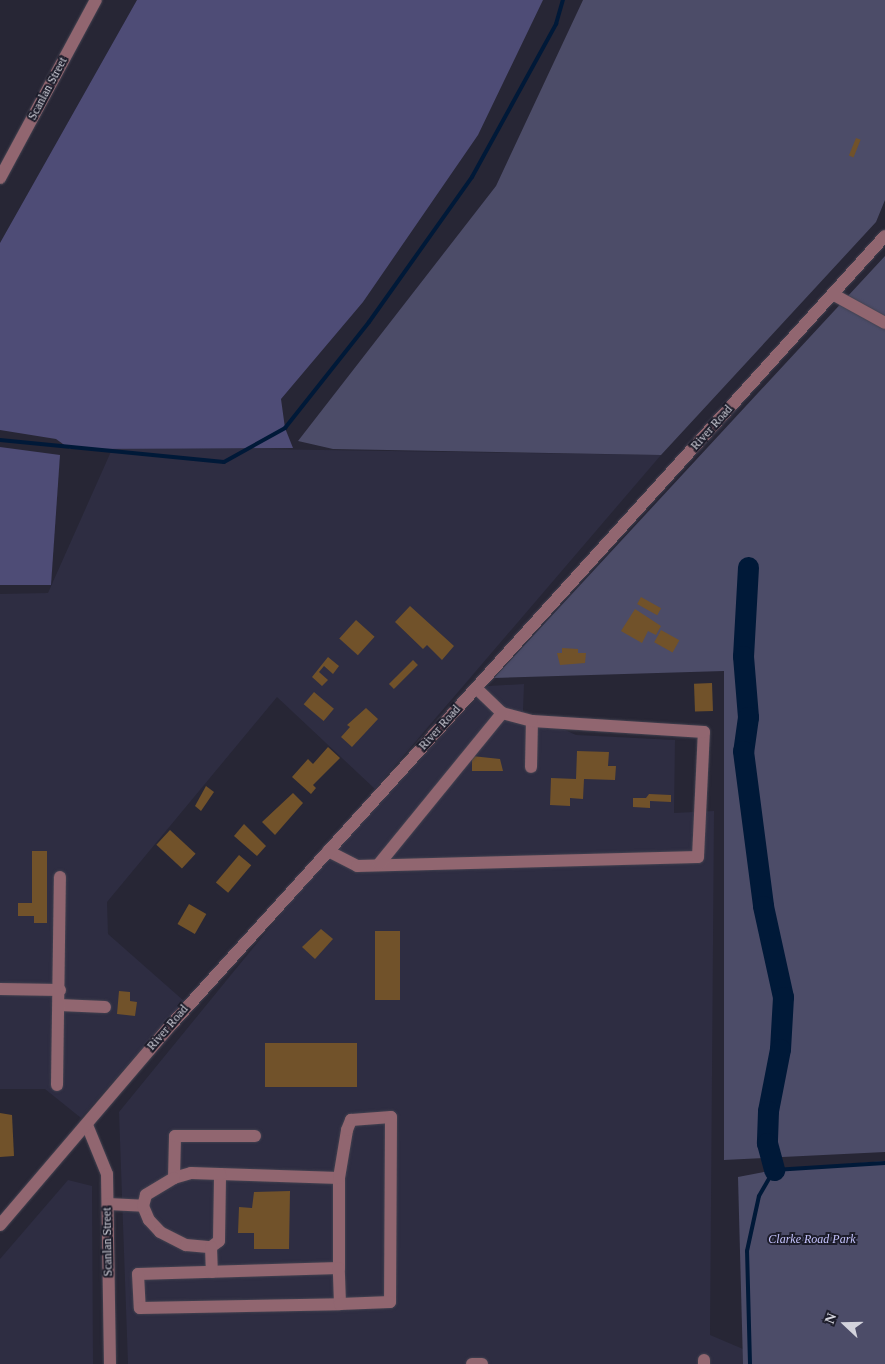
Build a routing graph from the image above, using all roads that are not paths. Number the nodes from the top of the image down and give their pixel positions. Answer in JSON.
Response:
{"nodes":[{"id":1,"x":96,"y":0,"type":"edge"},
{"id":2,"x":0,"y":178,"type":"edge"},
{"id":3,"x":885,"y":236,"type":"edge"},
{"id":4,"x":834,"y":295,"type":"junction"},
{"id":5,"x":885,"y":323,"type":"edge"},
{"id":6,"x":476,"y":688,"type":"junction"},
{"id":7,"x":502,"y":713,"type":"junction"},
{"id":8,"x":532,"y":721,"type":"junction"},
{"id":9,"x":531,"y":768,"type":"dead end"},
{"id":10,"x":328,"y":851,"type":"junction"},
{"id":11,"x":379,"y":864,"type":"junction"},
{"id":12,"x":60,"y":877,"type":"dead end"},
{"id":13,"x":0,"y":989,"type":"edge"},
{"id":14,"x":60,"y":990,"type":"junction"},
{"id":15,"x":59,"y":1005,"type":"junction"},
{"id":16,"x":105,"y":1007,"type":"dead end"},
{"id":17,"x":57,"y":1085,"type":"dead end"},
{"id":18,"x":87,"y":1125,"type":"junction"},
{"id":19,"x":255,"y":1136,"type":"dead end"},
{"id":20,"x":220,"y":1174,"type":"junction"},
{"id":21,"x":174,"y":1178,"type":"junction"},
{"id":22,"x":339,"y":1178,"type":"junction"},
{"id":23,"x":108,"y":1204,"type":"junction"},
{"id":24,"x":142,"y":1206,"type":"junction"},
{"id":25,"x":0,"y":1225,"type":"edge"},
{"id":26,"x":211,"y":1247,"type":"junction"},
{"id":27,"x":340,"y":1268,"type":"junction"},
{"id":28,"x":212,"y":1272,"type":"junction"},
{"id":29,"x":340,"y":1304,"type":"junction"},
{"id":30,"x":110,"y":1364,"type":"edge"},
{"id":31,"x":472,"y":1364,"type":"edge"},
{"id":32,"x":482,"y":1364,"type":"edge"}],
"edges":[{"from":1,"to":2,"type":"street","name":"Scanlan Street"},
{"from":3,"to":4,"type":"street","name":"River Road"},
{"from":4,"to":5,"type":"street"},
{"from":4,"to":6,"type":"street","name":"River Road"},
{"from":6,"to":7,"type":"street"},
{"from":6,"to":10,"type":"street","name":"River Road"},
{"from":7,"to":8,"type":"street"},
{"from":7,"to":11,"type":"street"},
{"from":8,"to":9,"type":"street"},
{"from":8,"to":11,"type":"street"},
{"from":10,"to":11,"type":"street"},
{"from":10,"to":18,"type":"street","name":"River Road"},
{"from":12,"to":14,"type":"street"},
{"from":13,"to":14,"type":"street"},
{"from":14,"to":15,"type":"street"},
{"from":15,"to":16,"type":"street"},
{"from":15,"to":17,"type":"street"},
{"from":18,"to":23,"type":"street","name":"Scanlan Street"},
{"from":18,"to":25,"type":"street","name":"River Road"},
{"from":19,"to":21,"type":"street"},
{"from":20,"to":21,"type":"street"},
{"from":20,"to":22,"type":"street"},
{"from":20,"to":26,"type":"street"},
{"from":21,"to":24,"type":"street"},
{"from":22,"to":27,"type":"street"},
{"from":22,"to":29,"type":"street"},
{"from":23,"to":24,"type":"street"},
{"from":23,"to":30,"type":"street","name":"Scanlan Street"},
{"from":24,"to":26,"type":"street"},
{"from":26,"to":28,"type":"street"},
{"from":27,"to":28,"type":"street"},
{"from":27,"to":29,"type":"street"},
{"from":28,"to":29,"type":"street"},
{"from":31,"to":32,"type":"street"}]}
